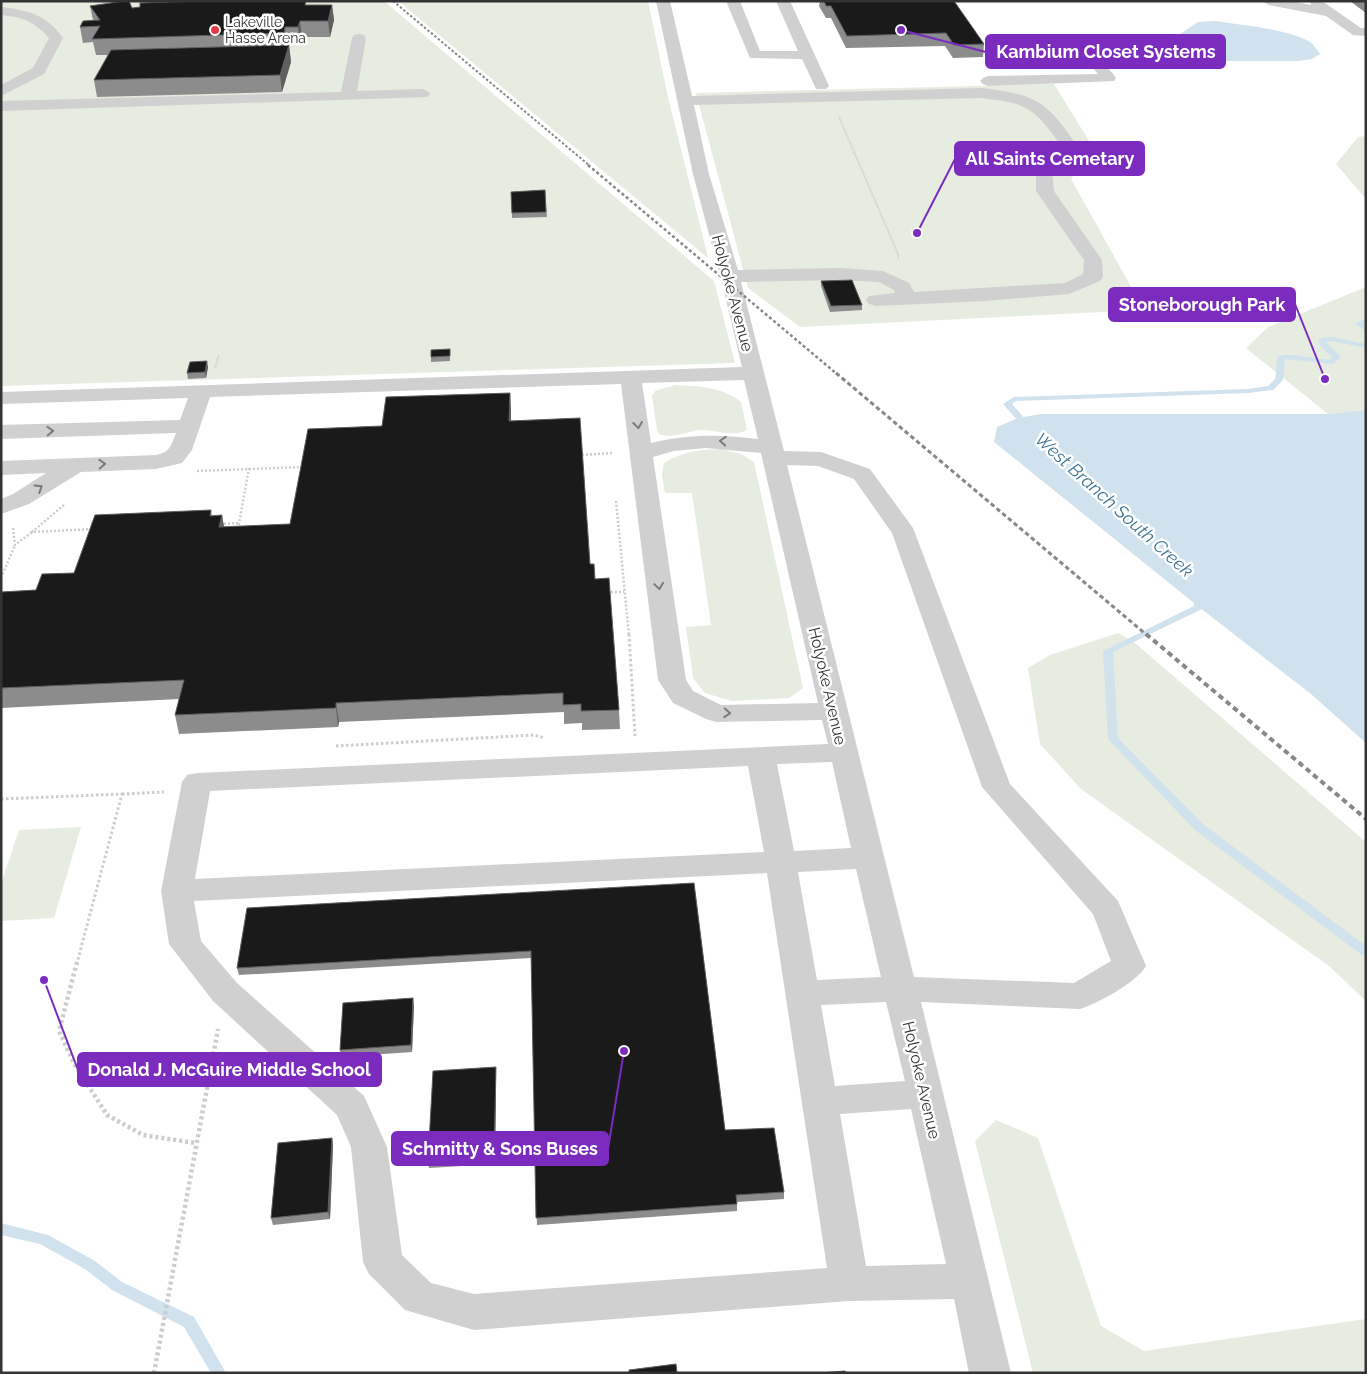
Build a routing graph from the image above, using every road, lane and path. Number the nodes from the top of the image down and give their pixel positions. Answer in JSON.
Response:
{"nodes":[{"id":1,"x":662,"y":1,"type":"edge"},
{"id":2,"x":733,"y":1,"type":"edge"},
{"id":3,"x":782,"y":1,"type":"edge"},
{"id":4,"x":1269,"y":1,"type":"edge"},
{"id":5,"x":1314,"y":1,"type":"edge"},
{"id":6,"x":1,"y":11,"type":"edge"},
{"id":7,"x":1332,"y":13,"type":"junction"},
{"id":8,"x":1363,"y":34,"type":"edge"},
{"id":9,"x":359,"y":38,"type":"dead end"},
{"id":10,"x":1075,"y":38,"type":"dead end"},
{"id":11,"x":808,"y":55,"type":"junction"},
{"id":12,"x":1,"y":91,"type":"edge"},
{"id":13,"x":826,"y":91,"type":"junction"},
{"id":14,"x":422,"y":94,"type":"dead end"},
{"id":15,"x":683,"y":95,"type":"junction"},
{"id":16,"x":348,"y":96,"type":"junction"},
{"id":17,"x":1,"y":106,"type":"edge"},
{"id":18,"x":730,"y":276,"type":"junction"},
{"id":19,"x":883,"y":277,"type":"junction"},
{"id":20,"x":907,"y":298,"type":"junction"},
{"id":21,"x":876,"y":300,"type":"dead end"},
{"id":22,"x":754,"y":373,"type":"junction"},
{"id":23,"x":632,"y":377,"type":"junction"},
{"id":24,"x":201,"y":391,"type":"junction"},
{"id":25,"x":1,"y":398,"type":"edge"},
{"id":26,"x":188,"y":426,"type":"junction"},
{"id":27,"x":1,"y":432,"type":"edge"},
{"id":28,"x":611,"y":444,"type":"dead end"},
{"id":29,"x":772,"y":452,"type":"junction"},
{"id":30,"x":612,"y":453,"type":"junction"},
{"id":31,"x":641,"y":453,"type":"junction"},
{"id":32,"x":582,"y":455,"type":"edge"},
{"id":33,"x":174,"y":458,"type":"junction"},
{"id":34,"x":612,"y":461,"type":"dead end"},
{"id":35,"x":86,"y":465,"type":"junction"},
{"id":36,"x":1,"y":468,"type":"edge"},
{"id":37,"x":249,"y":468,"type":"junction"},
{"id":38,"x":306,"y":468,"type":"edge"},
{"id":39,"x":615,"y":495,"type":"dead end"},
{"id":40,"x":1,"y":507,"type":"edge"},
{"id":41,"x":239,"y":523,"type":"junction"},
{"id":42,"x":216,"y":524,"type":"edge"},
{"id":43,"x":101,"y":529,"type":"edge"},
{"id":44,"x":237,"y":537,"type":"edge"},
{"id":45,"x":15,"y":546,"type":"dead end"},
{"id":46,"x":3,"y":570,"type":"edge"},
{"id":47,"x":1,"y":578,"type":"edge"},
{"id":48,"x":604,"y":592,"type":"edge"},
{"id":49,"x":624,"y":592,"type":"junction"},
{"id":50,"x":834,"y":711,"type":"junction"},
{"id":51,"x":844,"y":752,"type":"junction"},
{"id":52,"x":761,"y":756,"type":"junction"},
{"id":53,"x":642,"y":761,"type":"junction"},
{"id":54,"x":196,"y":790,"type":"junction"},
{"id":55,"x":122,"y":794,"type":"junction"},
{"id":56,"x":1,"y":799,"type":"edge"},
{"id":57,"x":869,"y":858,"type":"junction"},
{"id":58,"x":781,"y":862,"type":"junction"},
{"id":59,"x":177,"y":891,"type":"junction"},
{"id":60,"x":900,"y":989,"type":"junction"},
{"id":61,"x":225,"y":992,"type":"junction"},
{"id":62,"x":802,"y":993,"type":"junction"},
{"id":63,"x":925,"y":1094,"type":"junction"},
{"id":64,"x":819,"y":1101,"type":"junction"},
{"id":65,"x":195,"y":1143,"type":"junction"},
{"id":66,"x":970,"y":1281,"type":"junction"},
{"id":67,"x":848,"y":1284,"type":"junction"},
{"id":68,"x":154,"y":1373,"type":"edge"},
{"id":69,"x":990,"y":1373,"type":"edge"}],
"edges":[{"from":1,"to":15,"type":"street","name":"Holyoke Avenue"},
{"from":2,"to":11,"type":"street"},
{"from":3,"to":11,"type":"street"},
{"from":4,"to":7,"type":"street"},
{"from":5,"to":7,"type":"street"},
{"from":6,"to":12,"type":"street"},
{"from":7,"to":8,"type":"street"},
{"from":9,"to":16,"type":"street"},
{"from":10,"to":13,"type":"street"},
{"from":11,"to":13,"type":"street"},
{"from":13,"to":15,"type":"street"},
{"from":13,"to":19,"type":"path"},
{"from":13,"to":20,"type":"street"},
{"from":14,"to":16,"type":"street"},
{"from":15,"to":18,"type":"street","name":"Holyoke Avenue"},
{"from":16,"to":17,"type":"street"},
{"from":18,"to":19,"type":"street"},
{"from":18,"to":22,"type":"street","name":"Holyoke Avenue"},
{"from":19,"to":20,"type":"street"},
{"from":20,"to":21,"type":"street"},
{"from":22,"to":23,"type":"street"},
{"from":22,"to":29,"type":"street","name":"Holyoke Avenue"},
{"from":23,"to":24,"type":"street"},
{"from":23,"to":31,"type":"street","one_way":true},
{"from":24,"to":25,"type":"street"},
{"from":24,"to":26,"type":"street"},
{"from":27,"to":26,"type":"street","one_way":true},
{"from":26,"to":33,"type":"street"},
{"from":28,"to":30,"type":"path"},
{"from":29,"to":31,"type":"street","one_way":true},
{"from":29,"to":50,"type":"street","name":"Holyoke Avenue"},
{"from":29,"to":60,"type":"street"},
{"from":30,"to":32,"type":"path"},
{"from":30,"to":34,"type":"path"},
{"from":31,"to":50,"type":"street","one_way":true},
{"from":35,"to":33,"type":"street","one_way":true},
{"from":33,"to":37,"type":"path"},
{"from":35,"to":36,"type":"street"},
{"from":40,"to":35,"type":"street","one_way":true},
{"from":35,"to":43,"type":"path"},
{"from":37,"to":38,"type":"path"},
{"from":37,"to":41,"type":"path"},
{"from":39,"to":49,"type":"path"},
{"from":41,"to":42,"type":"path"},
{"from":41,"to":44,"type":"path"},
{"from":45,"to":46,"type":"path"},
{"from":46,"to":47,"type":"path"},
{"from":48,"to":49,"type":"path"},
{"from":49,"to":53,"type":"path"},
{"from":50,"to":51,"type":"street","name":"Holyoke Avenue"},
{"from":51,"to":52,"type":"street"},
{"from":51,"to":57,"type":"street","name":"Holyoke Avenue"},
{"from":52,"to":53,"type":"street"},
{"from":52,"to":58,"type":"street"},
{"from":53,"to":54,"type":"street"},
{"from":54,"to":55,"type":"path"},
{"from":54,"to":59,"type":"street"},
{"from":55,"to":56,"type":"path"},
{"from":55,"to":65,"type":"path"},
{"from":57,"to":58,"type":"street"},
{"from":57,"to":60,"type":"street","name":"Holyoke Avenue"},
{"from":58,"to":59,"type":"street"},
{"from":58,"to":62,"type":"street"},
{"from":59,"to":61,"type":"street"},
{"from":60,"to":62,"type":"street"},
{"from":60,"to":63,"type":"street","name":"Holyoke Avenue"},
{"from":61,"to":65,"type":"path"},
{"from":61,"to":67,"type":"street"},
{"from":62,"to":64,"type":"street"},
{"from":63,"to":64,"type":"street"},
{"from":63,"to":66,"type":"street","name":"Holyoke Avenue"},
{"from":64,"to":67,"type":"street"},
{"from":65,"to":68,"type":"path"},
{"from":66,"to":67,"type":"street"},
{"from":66,"to":69,"type":"street","name":"Holyoke Avenue"}]}
